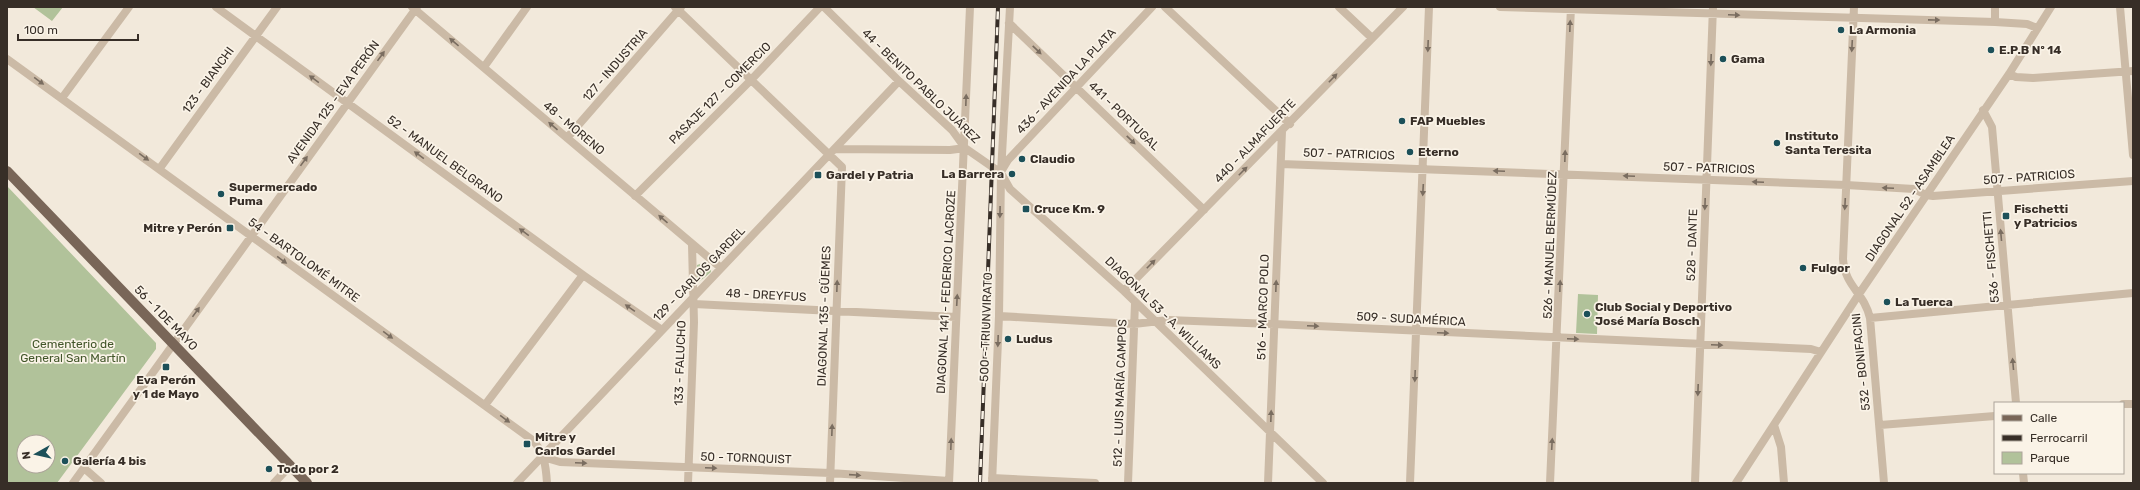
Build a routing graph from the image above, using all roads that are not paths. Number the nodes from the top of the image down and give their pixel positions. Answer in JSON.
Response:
{"nodes":[{"id":1,"x":129,"y":7,"type":"edge"},
{"id":2,"x":216,"y":7,"type":"edge"},
{"id":3,"x":277,"y":7,"type":"edge"},
{"id":4,"x":527,"y":7,"type":"edge"},
{"id":5,"x":820,"y":7,"type":"edge"},
{"id":6,"x":824,"y":7,"type":"edge"},
{"id":7,"x":970,"y":7,"type":"edge"},
{"id":8,"x":1010,"y":7,"type":"edge"},
{"id":9,"x":1152,"y":7,"type":"edge"},
{"id":10,"x":1165,"y":7,"type":"edge"},
{"id":11,"x":1340,"y":7,"type":"edge"},
{"id":12,"x":1403,"y":7,"type":"edge"},
{"id":13,"x":1429,"y":7,"type":"edge"},
{"id":14,"x":1500,"y":7,"type":"edge"},
{"id":15,"x":1854,"y":7,"type":"edge"},
{"id":16,"x":1995,"y":7,"type":"edge"},
{"id":17,"x":2051,"y":7,"type":"edge"},
{"id":18,"x":2120,"y":7,"type":"edge"},
{"id":19,"x":414,"y":8,"type":"edge"},
{"id":20,"x":678,"y":8,"type":"edge"},
{"id":21,"x":1571,"y":8,"type":"edge"},
{"id":22,"x":1713,"y":11,"type":"edge"},
{"id":23,"x":1853,"y":18,"type":"junction"},
{"id":24,"x":1995,"y":22,"type":"junction"},
{"id":25,"x":1009,"y":23,"type":"junction"},
{"id":26,"x":2037,"y":28,"type":"junction"},
{"id":27,"x":256,"y":36,"type":"junction"},
{"id":28,"x":1372,"y":38,"type":"junction"},
{"id":29,"x":7,"y":58,"type":"edge"},
{"id":30,"x":484,"y":67,"type":"junction"},
{"id":31,"x":2129,"y":72,"type":"edge"},
{"id":32,"x":2009,"y":74,"type":"junction"},
{"id":33,"x":750,"y":81,"type":"junction"},
{"id":34,"x":899,"y":81,"type":"junction"},
{"id":35,"x":1076,"y":87,"type":"junction"},
{"id":36,"x":62,"y":98,"type":"junction"},
{"id":37,"x":347,"y":102,"type":"junction"},
{"id":38,"x":1983,"y":110,"type":"junction"},
{"id":39,"x":1290,"y":124,"type":"junction"},
{"id":40,"x":1282,"y":131,"type":"junction"},
{"id":41,"x":567,"y":138,"type":"junction"},
{"id":42,"x":965,"y":148,"type":"junction"},
{"id":43,"x":836,"y":149,"type":"junction"},
{"id":44,"x":829,"y":156,"type":"junction"},
{"id":45,"x":2133,"y":156,"type":"edge"},
{"id":46,"x":1281,"y":164,"type":"junction"},
{"id":47,"x":160,"y":168,"type":"junction"},
{"id":48,"x":1424,"y":169,"type":"junction"},
{"id":49,"x":7,"y":171,"type":"edge"},
{"id":50,"x":1001,"y":172,"type":"junction"},
{"id":51,"x":1564,"y":174,"type":"junction"},
{"id":52,"x":1706,"y":180,"type":"junction"},
{"id":53,"x":2133,"y":181,"type":"edge"},
{"id":54,"x":1846,"y":185,"type":"junction"},
{"id":55,"x":1998,"y":192,"type":"junction"},
{"id":56,"x":1926,"y":195,"type":"junction"},
{"id":57,"x":636,"y":196,"type":"junction"},
{"id":58,"x":1204,"y":210,"type":"junction"},
{"id":59,"x":250,"y":237,"type":"junction"},
{"id":60,"x":692,"y":245,"type":"junction"},
{"id":61,"x":721,"y":268,"type":"junction"},
{"id":62,"x":583,"y":275,"type":"junction"},
{"id":63,"x":1124,"y":291,"type":"junction"},
{"id":64,"x":2133,"y":293,"type":"edge"},
{"id":65,"x":1859,"y":294,"type":"junction"},
{"id":66,"x":694,"y":300,"type":"junction"},
{"id":67,"x":1135,"y":303,"type":"junction"},
{"id":68,"x":2008,"y":305,"type":"junction"},
{"id":69,"x":836,"y":310,"type":"junction"},
{"id":70,"x":999,"y":316,"type":"junction"},
{"id":71,"x":956,"y":317,"type":"junction"},
{"id":72,"x":1870,"y":318,"type":"junction"},
{"id":73,"x":1155,"y":322,"type":"junction"},
{"id":74,"x":1134,"y":324,"type":"junction"},
{"id":75,"x":1274,"y":324,"type":"junction"},
{"id":76,"x":662,"y":330,"type":"junction"},
{"id":77,"x":1416,"y":331,"type":"junction"},
{"id":78,"x":1558,"y":338,"type":"junction"},
{"id":79,"x":173,"y":344,"type":"junction"},
{"id":80,"x":1700,"y":344,"type":"junction"},
{"id":81,"x":1821,"y":352,"type":"junction"},
{"id":82,"x":2016,"y":402,"type":"edge"},
{"id":83,"x":485,"y":405,"type":"junction"},
{"id":84,"x":1994,"y":416,"type":"edge"},
{"id":85,"x":1774,"y":425,"type":"junction"},
{"id":86,"x":1880,"y":425,"type":"junction"},
{"id":87,"x":1271,"y":433,"type":"junction"},
{"id":88,"x":543,"y":457,"type":"junction"},
{"id":89,"x":290,"y":466,"type":"junction"},
{"id":90,"x":688,"y":467,"type":"junction"},
{"id":91,"x":84,"y":468,"type":"junction"},
{"id":92,"x":830,"y":473,"type":"junction"},
{"id":93,"x":992,"y":480,"type":"edge"},
{"id":94,"x":949,"y":482,"type":"edge"},
{"id":95,"x":73,"y":483,"type":"edge"},
{"id":96,"x":101,"y":483,"type":"edge"},
{"id":97,"x":274,"y":483,"type":"edge"},
{"id":98,"x":307,"y":483,"type":"edge"},
{"id":99,"x":517,"y":483,"type":"edge"},
{"id":100,"x":547,"y":483,"type":"edge"},
{"id":101,"x":688,"y":483,"type":"edge"},
{"id":102,"x":830,"y":483,"type":"edge"},
{"id":103,"x":1095,"y":483,"type":"edge"},
{"id":104,"x":1128,"y":483,"type":"edge"},
{"id":105,"x":1268,"y":483,"type":"edge"},
{"id":106,"x":1323,"y":483,"type":"edge"},
{"id":107,"x":1410,"y":483,"type":"edge"},
{"id":108,"x":1550,"y":483,"type":"edge"},
{"id":109,"x":1695,"y":483,"type":"edge"},
{"id":110,"x":1736,"y":483,"type":"edge"},
{"id":111,"x":1784,"y":483,"type":"edge"},
{"id":112,"x":1884,"y":483,"type":"edge"}],
"edges":[{"from":1,"to":36,"type":"street"},
{"from":2,"to":27,"type":"street","name":"52 - MANUEL BELGRANO"},
{"from":3,"to":27,"type":"street","name":"123 - BIANCHI"},
{"from":4,"to":30,"type":"street"},
{"from":5,"to":33,"type":"street","name":"PASAJE 127 - COMERCIO"},
{"from":6,"to":34,"type":"street","name":"44 - BENITO PABLO JUÁREZ"},
{"from":42,"to":7,"type":"street","name":"DIAGONAL 141 - FEDERICO LACROZE","one_way":true},
{"from":8,"to":25,"type":"street","name":"500 - TRIUNVIRATO"},
{"from":9,"to":35,"type":"street","name":"436 - AVENIDA LA PLATA"},
{"from":10,"to":39,"type":"street"},
{"from":11,"to":28,"type":"street"},
{"from":12,"to":28,"type":"street","name":"440 - ALMAFUERTE"},
{"from":13,"to":48,"type":"street","one_way":true},
{"from":14,"to":21,"type":"street"},
{"from":15,"to":23,"type":"street","name":"532 - BONIFACINI"},
{"from":16,"to":24,"type":"street"},
{"from":17,"to":26,"type":"street","name":"DIAGONAL 52 - ASAMBLEA"},
{"from":18,"to":31,"type":"street"},
{"from":30,"to":19,"type":"street","name":"48 - MORENO","one_way":true},
{"from":37,"to":19,"type":"street","name":"AVENIDA 125 - EVA PERÓN","one_way":true},
{"from":20,"to":33,"type":"street","name":"DIAGONAL 135 - GÜEMES"},
{"from":20,"to":41,"type":"street","name":"127 - INDUSTRIA"},
{"from":21,"to":22,"type":"street"},
{"from":51,"to":21,"type":"street","name":"526 - MANUEL BERMÚDEZ","one_way":true},
{"from":22,"to":23,"type":"street","one_way":true},
{"from":22,"to":52,"type":"street","name":"528 - DANTE","one_way":true},
{"from":23,"to":24,"type":"street","one_way":true},
{"from":23,"to":54,"type":"street","name":"532 - BONIFACINI","one_way":true},
{"from":24,"to":26,"type":"street"},
{"from":25,"to":35,"type":"street","name":"441 - PORTUGAL","one_way":true},
{"from":25,"to":50,"type":"street","name":"500 - TRIUNVIRATO"},
{"from":26,"to":32,"type":"street","name":"DIAGONAL 52 - ASAMBLEA"},
{"from":37,"to":27,"type":"street","name":"52 - MANUEL BELGRANO","one_way":true},
{"from":27,"to":47,"type":"street","name":"123 - BIANCHI"},
{"from":39,"to":28,"type":"street","name":"440 - ALMAFUERTE","one_way":true},
{"from":29,"to":36,"type":"street","name":"54 - BARTOLOMÉ MITRE","one_way":true},
{"from":41,"to":30,"type":"street","name":"48 - MORENO","one_way":true},
{"from":31,"to":32,"type":"street"},
{"from":31,"to":45,"type":"street"},
{"from":32,"to":38,"type":"street","name":"DIAGONAL 52 - ASAMBLEA"},
{"from":33,"to":44,"type":"street","name":"DIAGONAL 135 - GÜEMES"},
{"from":33,"to":57,"type":"street","name":"PASAJE 127 - COMERCIO"},
{"from":34,"to":42,"type":"street","name":"44 - BENITO PABLO JUÁREZ"},
{"from":34,"to":43,"type":"street","name":"129 - CARLOS GARDEL"},
{"from":35,"to":50,"type":"street","name":"436 - AVENIDA LA PLATA"},
{"from":35,"to":58,"type":"street","name":"441 - PORTUGAL","one_way":true},
{"from":36,"to":47,"type":"street","name":"54 - BARTOLOMÉ MITRE","one_way":true},
{"from":59,"to":37,"type":"street","name":"AVENIDA 125 - EVA PERÓN","one_way":true},
{"from":62,"to":37,"type":"street","name":"52 - MANUEL BELGRANO","one_way":true},
{"from":38,"to":55,"type":"street","name":"536 - FISCHETTI"},
{"from":38,"to":56,"type":"street","name":"DIAGONAL 52 - ASAMBLEA"},
{"from":39,"to":40,"type":"street","name":"440 - ALMAFUERTE"},
{"from":40,"to":46,"type":"street","name":"516 - MARCO POLO"},
{"from":58,"to":40,"type":"street","name":"440 - ALMAFUERTE","one_way":true},
{"from":41,"to":57,"type":"street","name":"48 - MORENO"},
{"from":42,"to":43,"type":"street"},
{"from":42,"to":50,"type":"street","name":"44 - BENITO PABLO JUÁREZ"},
{"from":71,"to":42,"type":"street","name":"DIAGONAL 141 - FEDERICO LACROZE","one_way":true},
{"from":43,"to":44,"type":"street","name":"129 - CARLOS GARDEL"},
{"from":44,"to":61,"type":"street","name":"129 - CARLOS GARDEL"},
{"from":69,"to":44,"type":"street","name":"DIAGONAL 135 - GÜEMES","one_way":true},
{"from":46,"to":48,"type":"street","name":"507 - PATRICIOS"},
{"from":75,"to":46,"type":"street","name":"516 - MARCO POLO","one_way":true},
{"from":47,"to":59,"type":"street","name":"54 - BARTOLOMÉ MITRE"},
{"from":51,"to":48,"type":"street","name":"507 - PATRICIOS","one_way":true},
{"from":48,"to":77,"type":"street","one_way":true},
{"from":49,"to":79,"type":"main road","name":"56 - 1 DE MAYO"},
{"from":50,"to":63,"type":"street","name":"DIAGONAL 53 - A. WILLIAMS"},
{"from":50,"to":70,"type":"street","name":"500 - TRIUNVIRATO","one_way":true},
{"from":52,"to":51,"type":"street","name":"507 - PATRICIOS","one_way":true},
{"from":78,"to":51,"type":"street","name":"526 - MANUEL BERMÚDEZ","one_way":true},
{"from":54,"to":52,"type":"street","name":"507 - PATRICIOS","one_way":true},
{"from":52,"to":80,"type":"street","name":"528 - DANTE","one_way":true},
{"from":53,"to":55,"type":"street","name":"507 - PATRICIOS"},
{"from":56,"to":54,"type":"street","name":"507 - PATRICIOS","one_way":true},
{"from":54,"to":65,"type":"street","name":"532 - BONIFACINI","one_way":true},
{"from":55,"to":56,"type":"street","name":"507 - PATRICIOS"},
{"from":68,"to":55,"type":"street","name":"536 - FISCHETTI","one_way":true},
{"from":56,"to":65,"type":"street","name":"DIAGONAL 52 - ASAMBLEA"},
{"from":60,"to":57,"type":"street","name":"48 - MORENO","one_way":true},
{"from":63,"to":58,"type":"street","name":"440 - ALMAFUERTE","one_way":true},
{"from":79,"to":59,"type":"street","name":"AVENIDA 125 - EVA PERÓN","one_way":true},
{"from":59,"to":83,"type":"street","name":"54 - BARTOLOMÉ MITRE","one_way":true},
{"from":60,"to":61,"type":"street","name":"48 - MORENO"},
{"from":60,"to":66,"type":"street","name":"133 - FALUCHO"},
{"from":61,"to":66,"type":"street","name":"129 - CARLOS GARDEL"},
{"from":76,"to":62,"type":"street","name":"52 - MANUEL BELGRANO","one_way":true},
{"from":62,"to":83,"type":"street"},
{"from":63,"to":67,"type":"street","name":"DIAGONAL 53 - A. WILLIAMS"},
{"from":64,"to":68,"type":"street"},
{"from":65,"to":72,"type":"street","name":"532 - BONIFACINI"},
{"from":65,"to":81,"type":"street","name":"DIAGONAL 52 - ASAMBLEA"},
{"from":66,"to":69,"type":"street","name":"48 - DREYFUS"},
{"from":66,"to":76,"type":"street","name":"129 - CARLOS GARDEL"},
{"from":66,"to":90,"type":"street","name":"133 - FALUCHO"},
{"from":67,"to":73,"type":"street","name":"DIAGONAL 53 - A. WILLIAMS"},
{"from":67,"to":74,"type":"street","name":"512 - LUIS MARÍA CAMPOS"},
{"from":68,"to":72,"type":"street"},
{"from":82,"to":68,"type":"street","name":"536 - FISCHETTI","one_way":true},
{"from":69,"to":71,"type":"street","name":"48 - DREYFUS"},
{"from":92,"to":69,"type":"street","name":"DIAGONAL 135 - GÜEMES","one_way":true},
{"from":70,"to":74,"type":"street","name":"509 - SUDAMÉRICA"},
{"from":70,"to":93,"type":"street","name":"500 - TRIUNVIRATO","one_way":true},
{"from":94,"to":71,"type":"street","name":"DIAGONAL 141 - FEDERICO LACROZE","one_way":true},
{"from":72,"to":86,"type":"street","name":"532 - BONIFACINI"},
{"from":73,"to":74,"type":"street","name":"509 - SUDAMÉRICA"},
{"from":73,"to":75,"type":"street","name":"509 - SUDAMÉRICA"},
{"from":73,"to":87,"type":"street","name":"DIAGONAL 53 - A. WILLIAMS"},
{"from":74,"to":104,"type":"street","name":"512 - LUIS MARÍA CAMPOS"},
{"from":75,"to":77,"type":"street","name":"509 - SUDAMÉRICA","one_way":true},
{"from":87,"to":75,"type":"street","name":"516 - MARCO POLO","one_way":true},
{"from":76,"to":88,"type":"street","name":"129 - CARLOS GARDEL"},
{"from":77,"to":78,"type":"street","name":"509 - SUDAMÉRICA","one_way":true},
{"from":77,"to":107,"type":"street","one_way":true},
{"from":78,"to":80,"type":"street","name":"509 - SUDAMÉRICA","one_way":true},
{"from":108,"to":78,"type":"street","name":"526 - MANUEL BERMÚDEZ","one_way":true},
{"from":79,"to":89,"type":"main road","name":"56 - 1 DE MAYO"},
{"from":79,"to":91,"type":"street","name":"AVENIDA 125 - EVA PERÓN"},
{"from":80,"to":81,"type":"street","name":"509 - SUDAMÉRICA","one_way":true},
{"from":80,"to":109,"type":"street","name":"528 - DANTE","one_way":true},
{"from":81,"to":85,"type":"street","name":"DIAGONAL 52 - ASAMBLEA"},
{"from":83,"to":88,"type":"street","name":"54 - BARTOLOMÉ MITRE","one_way":true},
{"from":84,"to":86,"type":"street"},
{"from":85,"to":110,"type":"street","name":"DIAGONAL 52 - ASAMBLEA"},
{"from":85,"to":111,"type":"street"},
{"from":86,"to":112,"type":"street","name":"532 - BONIFACINI"},
{"from":87,"to":105,"type":"street","name":"516 - MARCO POLO"},
{"from":87,"to":106,"type":"street","name":"DIAGONAL 53 - A. WILLIAMS"},
{"from":88,"to":90,"type":"street","name":"50 - TORNQUIST","one_way":true},
{"from":88,"to":99,"type":"street","name":"129 - CARLOS GARDEL"},
{"from":88,"to":100,"type":"street"},
{"from":89,"to":97,"type":"street"},
{"from":89,"to":98,"type":"main road","name":"56 - 1 DE MAYO"},
{"from":90,"to":92,"type":"street","name":"50 - TORNQUIST","one_way":true},
{"from":90,"to":101,"type":"street","name":"133 - FALUCHO"},
{"from":91,"to":95,"type":"street","name":"AVENIDA 125 - EVA PERÓN"},
{"from":91,"to":96,"type":"street"},
{"from":92,"to":94,"type":"street","name":"50 - TORNQUIST","one_way":true},
{"from":92,"to":102,"type":"street","name":"DIAGONAL 135 - GÜEMES"},
{"from":93,"to":103,"type":"street"}]}
